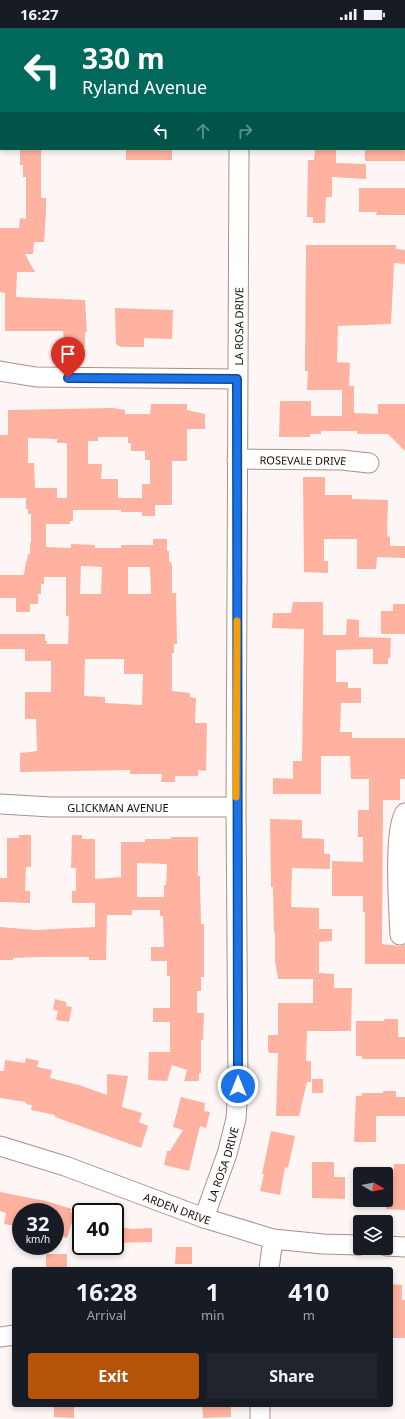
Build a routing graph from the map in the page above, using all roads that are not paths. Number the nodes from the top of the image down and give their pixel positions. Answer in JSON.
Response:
{"nodes":[{"id":1,"x":239,"y":150,"type":"edge"},
{"id":2,"x":0,"y":371,"type":"edge"},
{"id":3,"x":237,"y":379,"type":"junction"},
{"id":4,"x":237,"y":459,"type":"junction"},
{"id":5,"x":369,"y":463,"type":"dead end"},
{"id":6,"x":0,"y":804,"type":"edge"},
{"id":7,"x":236,"y":807,"type":"junction"},
{"id":8,"x":405,"y":813,"type":"edge"},
{"id":9,"x":400,"y":935,"type":"dead end"},
{"id":10,"x":0,"y":1146,"type":"edge"},
{"id":11,"x":204,"y":1218,"type":"junction"},
{"id":12,"x":273,"y":1239,"type":"junction"},
{"id":13,"x":353,"y":1245,"type":"edge"},
{"id":14,"x":393,"y":1246,"type":"edge"},
{"id":15,"x":405,"y":1247,"type":"edge"},
{"id":16,"x":269,"y":1267,"type":"edge"},
{"id":17,"x":12,"y":1335,"type":"edge"},
{"id":18,"x":0,"y":1337,"type":"edge"},
{"id":19,"x":260,"y":1407,"type":"edge"},
{"id":20,"x":260,"y":1419,"type":"edge"}],
"edges":[{"from":1,"to":3,"type":"street","name":"LA ROSA DRIVE"},
{"from":2,"to":3,"type":"street"},
{"from":3,"to":4,"type":"street","name":"LA ROSA DRIVE"},
{"from":4,"to":5,"type":"street","name":"ROSEVALE DRIVE"},
{"from":4,"to":7,"type":"street","name":"LA ROSA DRIVE"},
{"from":6,"to":7,"type":"street","name":"GLICKMAN AVENUE"},
{"from":7,"to":11,"type":"street","name":"LA ROSA DRIVE"},
{"from":8,"to":9,"type":"street"},
{"from":10,"to":11,"type":"street","name":"ARDEN DRIVE"},
{"from":11,"to":12,"type":"street","name":"ARDEN DRIVE"},
{"from":12,"to":13,"type":"street","name":"ARDEN DRIVE"},
{"from":12,"to":16,"type":"street"},
{"from":14,"to":15,"type":"street"},
{"from":17,"to":18,"type":"street"},
{"from":19,"to":20,"type":"street"}]}
